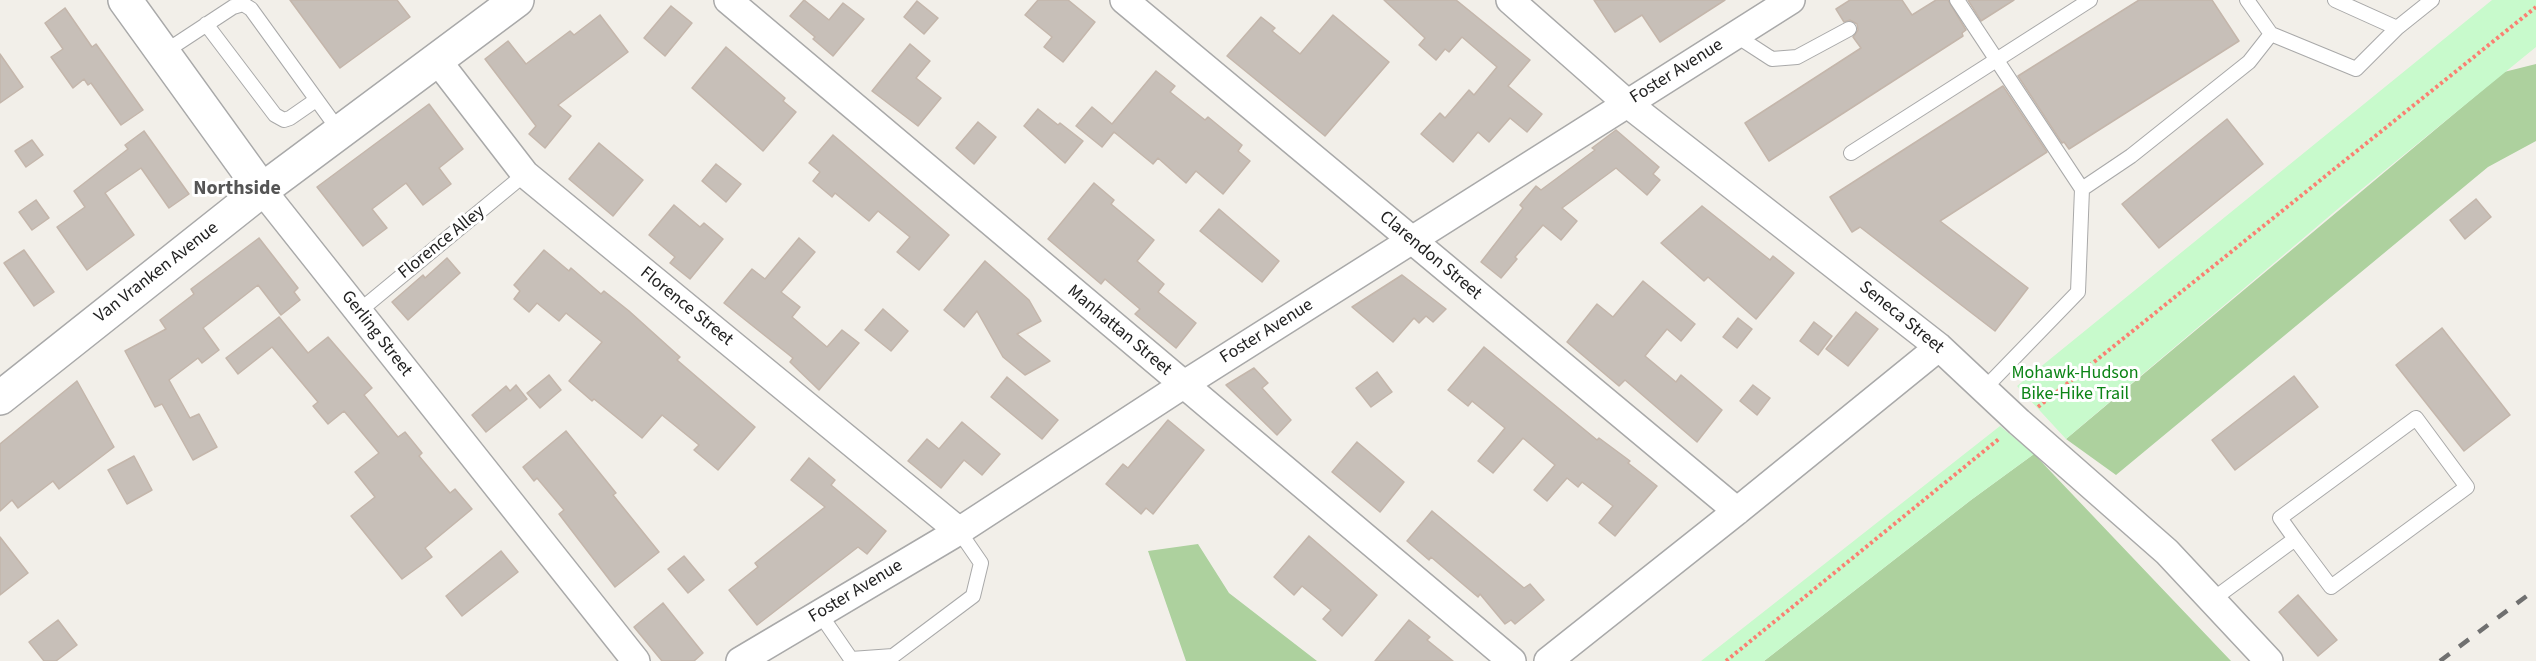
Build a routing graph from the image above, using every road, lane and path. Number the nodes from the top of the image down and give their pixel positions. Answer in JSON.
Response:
{"nodes":[{"id":1,"x":125,"y":0,"type":"edge"},
{"id":2,"x":518,"y":0,"type":"edge"},
{"id":3,"x":728,"y":0,"type":"edge"},
{"id":4,"x":1124,"y":0,"type":"edge"},
{"id":5,"x":1510,"y":0,"type":"edge"},
{"id":6,"x":1791,"y":0,"type":"edge"},
{"id":7,"x":1957,"y":0,"type":"edge"},
{"id":8,"x":2090,"y":0,"type":"edge"},
{"id":9,"x":2247,"y":0,"type":"edge"},
{"id":10,"x":2336,"y":0,"type":"edge"},
{"id":11,"x":2432,"y":0,"type":"edge"},
{"id":12,"x":2536,"y":7,"type":"edge"},
{"id":13,"x":206,"y":24,"type":"junction"},
{"id":14,"x":2397,"y":28,"type":"junction"},
{"id":15,"x":1849,"y":29,"type":"dead end"},
{"id":16,"x":2271,"y":34,"type":"junction"},
{"id":17,"x":1735,"y":35,"type":"junction"},
{"id":18,"x":163,"y":53,"type":"junction"},
{"id":19,"x":437,"y":60,"type":"junction"},
{"id":20,"x":1998,"y":60,"type":"junction"},
{"id":21,"x":316,"y":99,"type":"junction"},
{"id":22,"x":1628,"y":104,"type":"junction"},
{"id":23,"x":340,"y":132,"type":"junction"},
{"id":24,"x":1851,"y":153,"type":"dead end"},
{"id":25,"x":525,"y":174,"type":"junction"},
{"id":26,"x":2082,"y":189,"type":"junction"},
{"id":27,"x":262,"y":190,"type":"junction"},
{"id":28,"x":1412,"y":240,"type":"junction"},
{"id":29,"x":358,"y":312,"type":"junction"},
{"id":30,"x":1939,"y":346,"type":"junction"},
{"id":31,"x":1183,"y":385,"type":"junction"},
{"id":32,"x":1984,"y":389,"type":"junction"},
{"id":33,"x":0,"y":398,"type":"edge"},
{"id":34,"x":2036,"y":408,"type":"dead end"},
{"id":35,"x":2001,"y":437,"type":"dead end"},
{"id":36,"x":1737,"y":511,"type":"junction"},
{"id":37,"x":959,"y":531,"type":"junction"},
{"id":38,"x":2295,"y":539,"type":"junction"},
{"id":39,"x":2212,"y":600,"type":"junction"},
{"id":40,"x":820,"y":614,"type":"junction"},
{"id":41,"x":636,"y":661,"type":"edge"},
{"id":42,"x":740,"y":661,"type":"edge"},
{"id":43,"x":1512,"y":661,"type":"edge"},
{"id":44,"x":1548,"y":661,"type":"edge"},
{"id":45,"x":1726,"y":661,"type":"edge"},
{"id":46,"x":2269,"y":661,"type":"edge"}],
"edges":[{"from":1,"to":18,"type":"street","name":"Gerling Street"},
{"from":2,"to":19,"type":"street","name":"Van Vranken Avenue"},
{"from":3,"to":31,"type":"street","name":"Manhattan Street"},
{"from":4,"to":28,"type":"street","name":"Clarendon Street"},
{"from":5,"to":22,"type":"street","name":"Seneca Street"},
{"from":6,"to":17,"type":"street","name":"Foster Avenue"},
{"from":7,"to":20,"type":"lane"},
{"from":8,"to":20,"type":"lane"},
{"from":9,"to":16,"type":"lane"},
{"from":10,"to":14,"type":"lane"},
{"from":11,"to":14,"type":"lane"},
{"from":12,"to":34,"type":"path"},
{"from":13,"to":18,"type":"lane"},
{"from":13,"to":21,"type":"lane"},
{"from":13,"to":21,"type":"lane"},
{"from":14,"to":16,"type":"lane"},
{"from":15,"to":17,"type":"lane"},
{"from":16,"to":26,"type":"lane"},
{"from":17,"to":22,"type":"street","name":"Foster Avenue"},
{"from":18,"to":27,"type":"street","name":"Gerling Street"},
{"from":19,"to":23,"type":"street","name":"Van Vranken Avenue"},
{"from":19,"to":25,"type":"street","name":"Florence Street"},
{"from":20,"to":24,"type":"lane"},
{"from":20,"to":26,"type":"lane"},
{"from":21,"to":23,"type":"lane"},
{"from":22,"to":28,"type":"street","name":"Foster Avenue"},
{"from":22,"to":30,"type":"street","name":"Seneca Street"},
{"from":23,"to":27,"type":"street","name":"Van Vranken Avenue"},
{"from":25,"to":29,"type":"lane","name":"Florence Alley"},
{"from":25,"to":37,"type":"street","name":"Florence Street"},
{"from":26,"to":32,"type":"lane"},
{"from":27,"to":29,"type":"street","name":"Gerling Street"},
{"from":27,"to":33,"type":"street","name":"Van Vranken Avenue"},
{"from":28,"to":31,"type":"street","name":"Foster Avenue"},
{"from":28,"to":36,"type":"street","name":"Clarendon Street"},
{"from":29,"to":41,"type":"street","name":"Gerling Street"},
{"from":30,"to":32,"type":"street","name":"Seneca Street"},
{"from":30,"to":36,"type":"street"},
{"from":31,"to":37,"type":"street","name":"Foster Avenue"},
{"from":31,"to":43,"type":"street","name":"Manhattan Street"},
{"from":32,"to":39,"type":"street","name":"Seneca Street"},
{"from":35,"to":45,"type":"path"},
{"from":36,"to":44,"type":"street"},
{"from":37,"to":40,"type":"street","name":"Foster Avenue"},
{"from":37,"to":40,"type":"lane"},
{"from":38,"to":38,"type":"lane"},
{"from":38,"to":39,"type":"lane"},
{"from":39,"to":46,"type":"street","name":"Seneca Street"},
{"from":40,"to":42,"type":"street","name":"Foster Avenue"}]}
